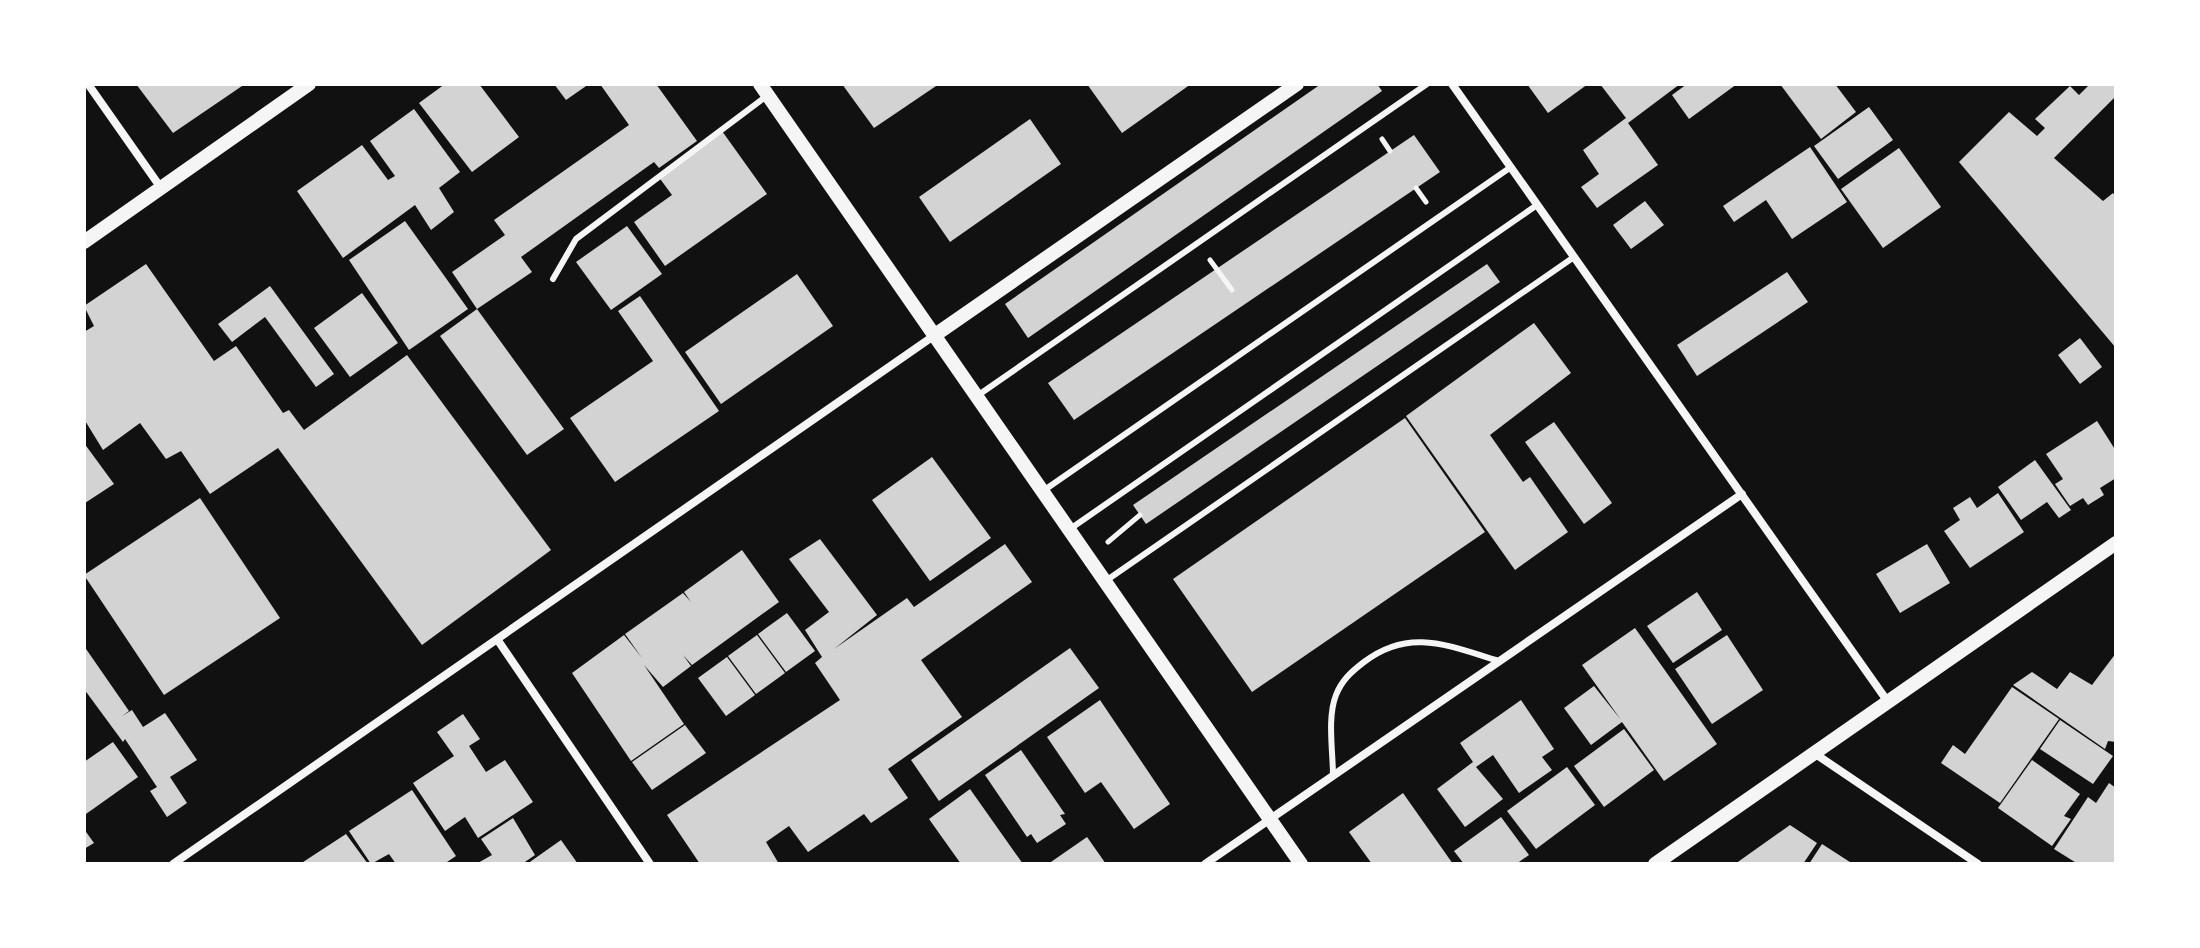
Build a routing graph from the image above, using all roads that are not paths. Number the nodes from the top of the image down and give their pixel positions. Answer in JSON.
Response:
{"nodes":[{"id":1,"x":88,"y":84,"type":"edge"},
{"id":2,"x":309,"y":84,"type":"edge"},
{"id":3,"x":1297,"y":84,"type":"edge"},
{"id":4,"x":1427,"y":84,"type":"edge"},
{"id":5,"x":1452,"y":84,"type":"edge"},
{"id":6,"x":764,"y":90,"type":"edge"},
{"id":7,"x":1511,"y":167,"type":"junction"},
{"id":8,"x":161,"y":188,"type":"junction"},
{"id":9,"x":1537,"y":205,"type":"junction"},
{"id":10,"x":84,"y":242,"type":"edge"},
{"id":11,"x":1574,"y":257,"type":"junction"},
{"id":12,"x":553,"y":279,"type":"dead end"},
{"id":13,"x":935,"y":335,"type":"junction"},
{"id":14,"x":977,"y":396,"type":"junction"},
{"id":15,"x":1043,"y":492,"type":"junction"},
{"id":16,"x":1742,"y":494,"type":"junction"},
{"id":17,"x":1069,"y":530,"type":"junction"},
{"id":18,"x":2116,"y":543,"type":"edge"},
{"id":19,"x":1105,"y":581,"type":"junction"},
{"id":20,"x":497,"y":639,"type":"junction"},
{"id":21,"x":1499,"y":661,"type":"junction"},
{"id":22,"x":1888,"y":702,"type":"junction"},
{"id":23,"x":1814,"y":753,"type":"junction"},
{"id":24,"x":1333,"y":776,"type":"junction"},
{"id":25,"x":1270,"y":819,"type":"junction"},
{"id":26,"x":173,"y":864,"type":"edge"},
{"id":27,"x":650,"y":864,"type":"edge"},
{"id":28,"x":1205,"y":864,"type":"edge"},
{"id":29,"x":1301,"y":864,"type":"edge"},
{"id":30,"x":1655,"y":864,"type":"edge"},
{"id":31,"x":1978,"y":864,"type":"edge"}],
"edges":[{"from":1,"to":8,"type":"street"},
{"from":2,"to":8,"type":"street"},
{"from":3,"to":13,"type":"street"},
{"from":4,"to":14,"type":"lane"},
{"from":5,"to":7,"type":"street"},
{"from":6,"to":12,"type":"lane"},
{"from":6,"to":13,"type":"street"},
{"from":7,"to":9,"type":"street"},
{"from":7,"to":15,"type":"lane"},
{"from":8,"to":10,"type":"street"},
{"from":9,"to":11,"type":"street"},
{"from":9,"to":17,"type":"lane"},
{"from":11,"to":16,"type":"street"},
{"from":11,"to":19,"type":"lane"},
{"from":13,"to":14,"type":"street"},
{"from":13,"to":20,"type":"street"},
{"from":14,"to":15,"type":"street"},
{"from":15,"to":17,"type":"street"},
{"from":16,"to":21,"type":"street"},
{"from":16,"to":22,"type":"street"},
{"from":17,"to":19,"type":"street"},
{"from":18,"to":22,"type":"street"},
{"from":19,"to":25,"type":"street"},
{"from":20,"to":26,"type":"street"},
{"from":20,"to":27,"type":"street"},
{"from":21,"to":24,"type":"street"},
{"from":21,"to":24,"type":"lane"},
{"from":22,"to":23,"type":"street"},
{"from":23,"to":30,"type":"street"},
{"from":23,"to":31,"type":"street"},
{"from":24,"to":25,"type":"street"},
{"from":25,"to":28,"type":"street"},
{"from":25,"to":29,"type":"street"}]}
